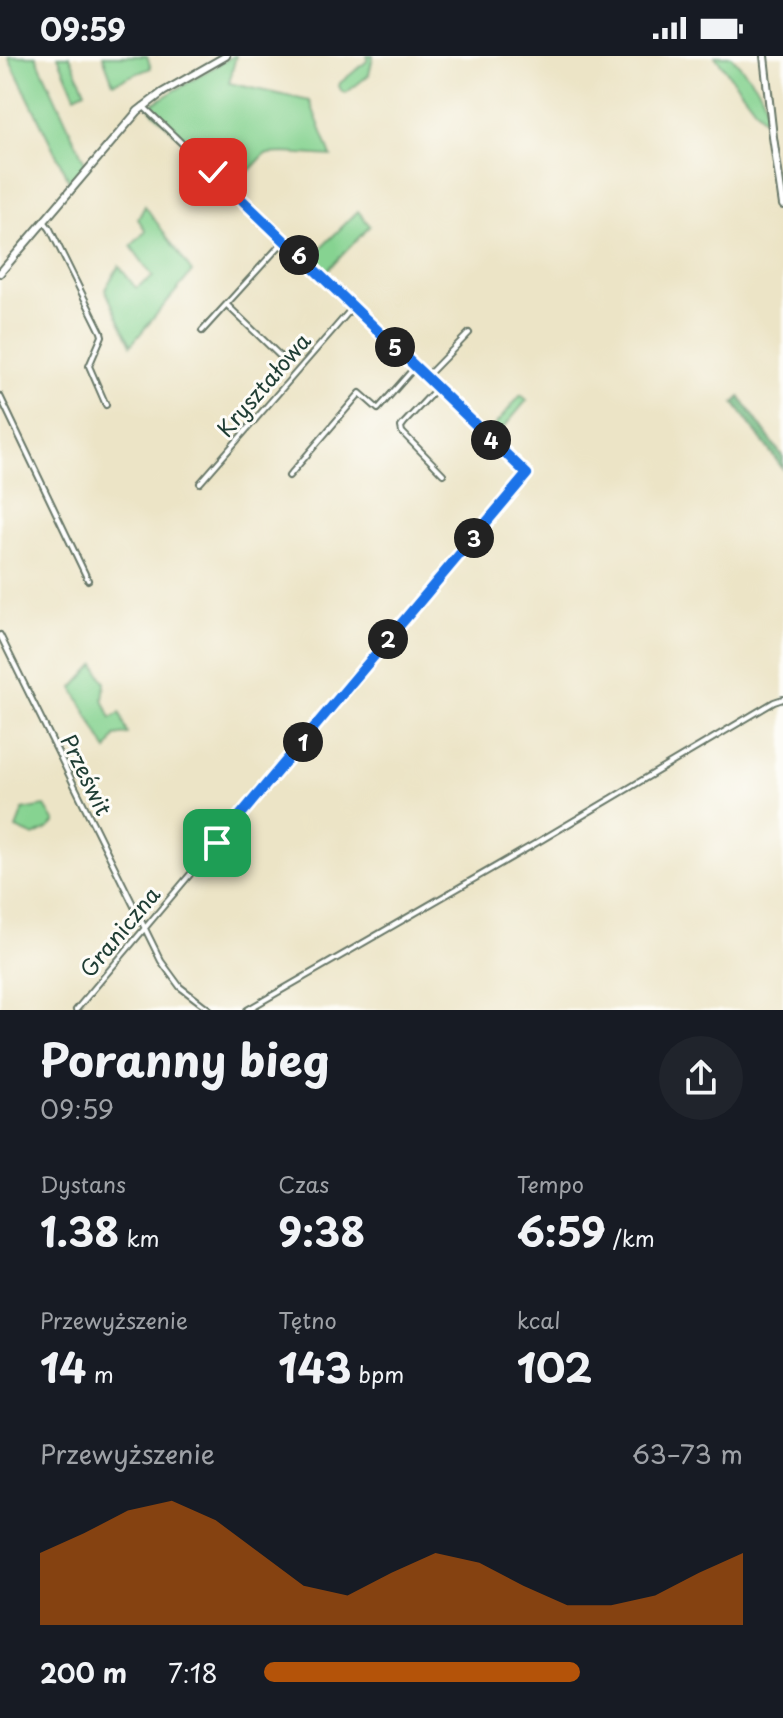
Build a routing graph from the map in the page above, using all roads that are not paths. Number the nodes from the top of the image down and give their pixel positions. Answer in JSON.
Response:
{"nodes":[{"id":1,"x":226,"y":56,"type":"edge"},
{"id":2,"x":764,"y":56,"type":"edge"},
{"id":3,"x":143,"y":106,"type":"junction"},
{"id":4,"x":783,"y":205,"type":"edge"},
{"id":5,"x":44,"y":221,"type":"junction"},
{"id":6,"x":284,"y":241,"type":"junction"},
{"id":7,"x":0,"y":273,"type":"edge"},
{"id":8,"x":227,"y":305,"type":"junction"},
{"id":9,"x":353,"y":307,"type":"junction"},
{"id":10,"x":202,"y":331,"type":"dead end"},
{"id":11,"x":469,"y":333,"type":"dead end"},
{"id":12,"x":279,"y":355,"type":"dead end"},
{"id":13,"x":415,"y":367,"type":"junction"},
{"id":14,"x":426,"y":377,"type":"junction"},
{"id":15,"x":437,"y":388,"type":"junction"},
{"id":16,"x":0,"y":396,"type":"edge"},
{"id":17,"x":106,"y":405,"type":"dead end"},
{"id":18,"x":443,"y":474,"type":"dead end"},
{"id":19,"x":289,"y":476,"type":"dead end"},
{"id":20,"x":200,"y":483,"type":"dead end"},
{"id":21,"x":88,"y":580,"type":"dead end"},
{"id":22,"x":0,"y":635,"type":"edge"},
{"id":23,"x":783,"y":699,"type":"edge"},
{"id":24,"x":144,"y":929,"type":"junction"},
{"id":25,"x":76,"y":1010,"type":"edge"},
{"id":26,"x":210,"y":1010,"type":"edge"},
{"id":27,"x":247,"y":1010,"type":"edge"}],
"edges":[{"from":1,"to":3,"type":"street"},
{"from":2,"to":4,"type":"street"},
{"from":3,"to":5,"type":"street"},
{"from":3,"to":6,"type":"street","name":"Graniczna"},
{"from":5,"to":7,"type":"street"},
{"from":5,"to":17,"type":"street"},
{"from":6,"to":8,"type":"street"},
{"from":6,"to":9,"type":"street","name":"Graniczna"},
{"from":8,"to":10,"type":"street"},
{"from":8,"to":12,"type":"street"},
{"from":9,"to":13,"type":"street","name":"Graniczna"},
{"from":9,"to":20,"type":"street","name":"Kryształowa"},
{"from":11,"to":14,"type":"street"},
{"from":13,"to":14,"type":"street","name":"Graniczna"},
{"from":13,"to":19,"type":"street"},
{"from":14,"to":15,"type":"street","name":"Graniczna"},
{"from":15,"to":18,"type":"street"},
{"from":15,"to":24,"type":"street","name":"Graniczna"},
{"from":16,"to":21,"type":"street"},
{"from":22,"to":24,"type":"street","name":"Prześwit"},
{"from":23,"to":27,"type":"street"},
{"from":24,"to":25,"type":"street","name":"Graniczna"},
{"from":24,"to":26,"type":"street","name":"Prześwit"}]}
